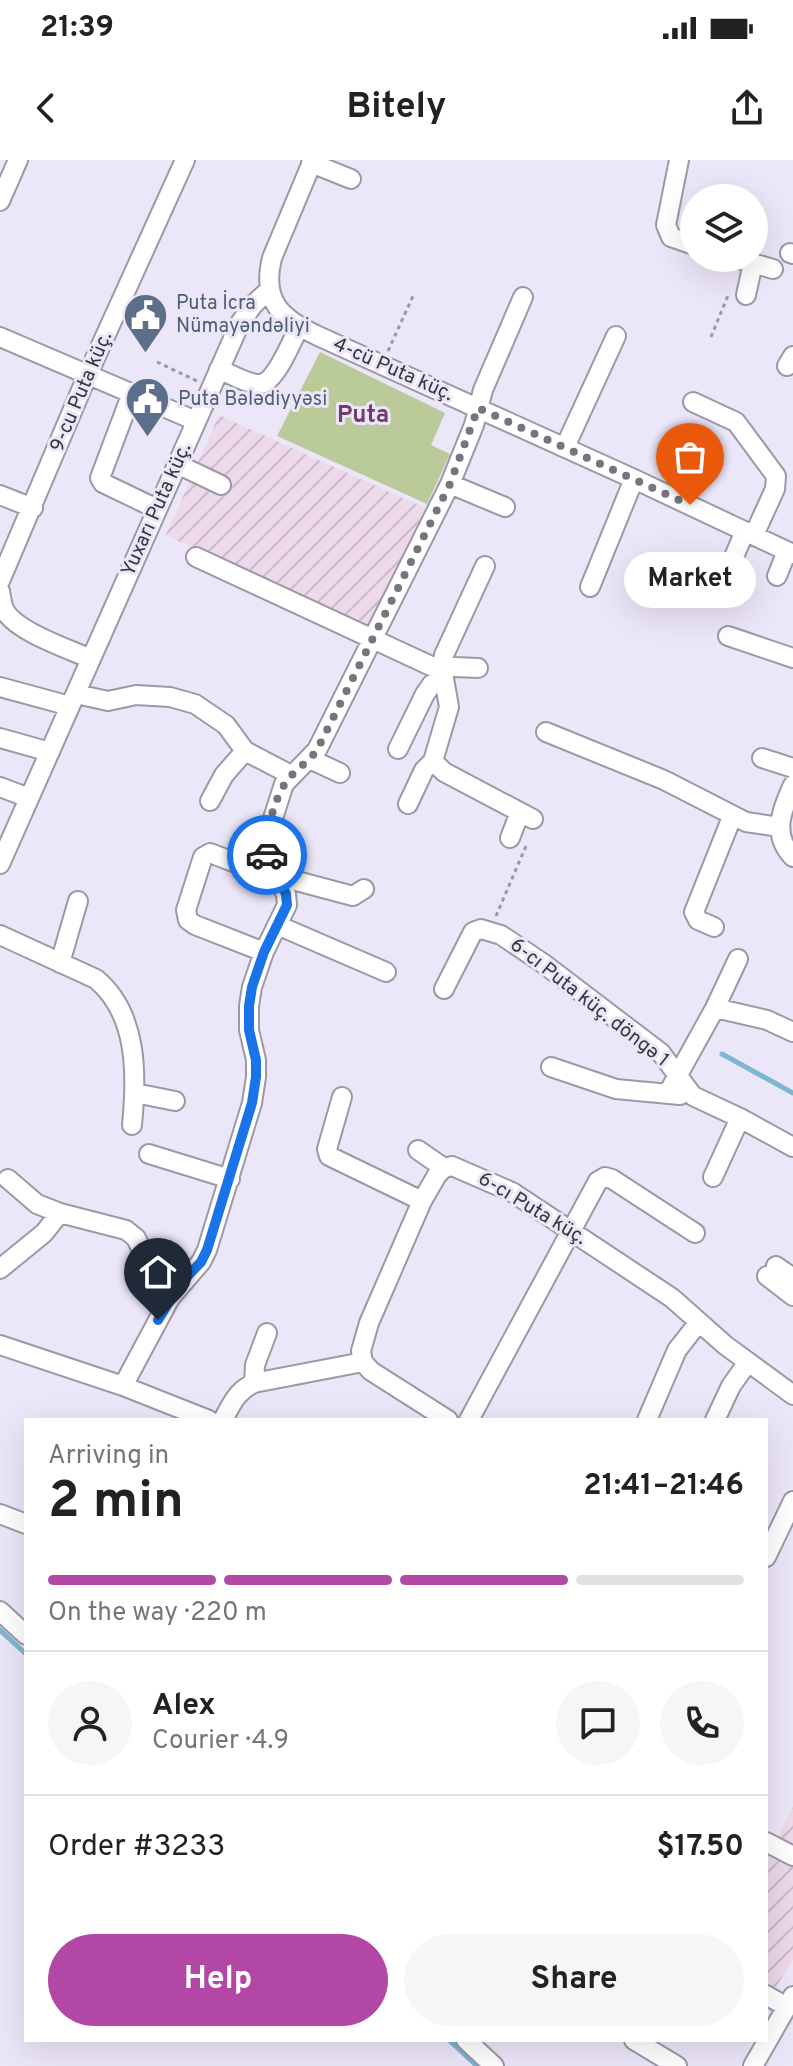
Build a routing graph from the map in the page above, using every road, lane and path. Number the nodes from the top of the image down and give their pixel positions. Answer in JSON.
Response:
{"nodes":[{"id":1,"x":185,"y":160,"type":"edge"},
{"id":2,"x":679,"y":160,"type":"edge"},
{"id":3,"x":312,"y":162,"type":"edge"},
{"id":4,"x":10,"y":166,"type":"edge"},
{"id":5,"x":351,"y":179,"type":"dead end"},
{"id":6,"x":0,"y":201,"type":"edge"},
{"id":7,"x":680,"y":240,"type":"edge"},
{"id":8,"x":768,"y":268,"type":"edge"},
{"id":9,"x":773,"y":269,"type":"dead end"},
{"id":10,"x":742,"y":272,"type":"edge"},
{"id":11,"x":269,"y":290,"type":"junction"},
{"id":12,"x":739,"y":290,"type":"joint"},
{"id":13,"x":413,"y":296,"type":"dead end"},
{"id":14,"x":523,"y":297,"type":"dead end"},
{"id":15,"x":299,"y":327,"type":"junction"},
{"id":16,"x":616,"y":336,"type":"dead end"},
{"id":17,"x":0,"y":337,"type":"edge"},
{"id":18,"x":711,"y":337,"type":"dead end"},
{"id":19,"x":157,"y":362,"type":"dead end"},
{"id":20,"x":382,"y":365,"type":"junction"},
{"id":21,"x":219,"y":369,"type":"junction"},
{"id":22,"x":88,"y":374,"type":"junction"},
{"id":23,"x":211,"y":388,"type":"junction"},
{"id":24,"x":132,"y":393,"type":"junction"},
{"id":25,"x":693,"y":402,"type":"dead end"},
{"id":26,"x":478,"y":408,"type":"junction"},
{"id":27,"x":196,"y":421,"type":"junction"},
{"id":28,"x":565,"y":447,"type":"junction"},
{"id":29,"x":177,"y":464,"type":"junction"},
{"id":30,"x":784,"y":472,"type":"edge"},
{"id":31,"x":634,"y":479,"type":"junction"},
{"id":32,"x":450,"y":484,"type":"junction"},
{"id":33,"x":221,"y":485,"type":"dead end"},
{"id":34,"x":0,"y":495,"type":"edge"},
{"id":35,"x":505,"y":507,"type":"dead end"},
{"id":36,"x":33,"y":508,"type":"junction"},
{"id":37,"x":157,"y":509,"type":"junction"},
{"id":38,"x":750,"y":533,"type":"junction"},
{"id":39,"x":790,"y":552,"type":"edge"},
{"id":40,"x":196,"y":557,"type":"dead end"},
{"id":41,"x":485,"y":566,"type":"dead end"},
{"id":42,"x":777,"y":576,"type":"dead end"},
{"id":43,"x":0,"y":581,"type":"edge"},
{"id":44,"x":590,"y":587,"type":"dead end"},
{"id":45,"x":721,"y":587,"type":"dead end"},
{"id":46,"x":0,"y":591,"type":"edge"},
{"id":47,"x":5,"y":624,"type":"edge"},
{"id":48,"x":728,"y":636,"type":"dead end"},
{"id":49,"x":374,"y":639,"type":"junction"},
{"id":50,"x":793,"y":658,"type":"edge"},
{"id":51,"x":91,"y":659,"type":"junction"},
{"id":52,"x":478,"y":668,"type":"dead end"},
{"id":53,"x":443,"y":674,"type":"junction"},
{"id":54,"x":0,"y":687,"type":"edge"},
{"id":55,"x":73,"y":700,"type":"junction"},
{"id":56,"x":546,"y":732,"type":"dead end"},
{"id":57,"x":0,"y":738,"type":"edge"},
{"id":58,"x":398,"y":749,"type":"dead end"},
{"id":59,"x":245,"y":751,"type":"junction"},
{"id":60,"x":50,"y":752,"type":"junction"},
{"id":61,"x":762,"y":758,"type":"dead end"},
{"id":62,"x":310,"y":759,"type":"junction"},
{"id":63,"x":433,"y":761,"type":"junction"},
{"id":64,"x":793,"y":768,"type":"edge"},
{"id":65,"x":340,"y":773,"type":"dead end"},
{"id":66,"x":291,"y":775,"type":"junction"},
{"id":67,"x":793,"y":785,"type":"edge"},
{"id":68,"x":0,"y":787,"type":"edge"},
{"id":69,"x":29,"y":798,"type":"junction"},
{"id":70,"x":210,"y":801,"type":"dead end"},
{"id":71,"x":408,"y":804,"type":"dead end"},
{"id":72,"x":732,"y":817,"type":"junction"},
{"id":73,"x":519,"y":824,"type":"joint"},
{"id":74,"x":779,"y":827,"type":"junction"},
{"id":75,"x":2,"y":854,"type":"edge"},
{"id":76,"x":793,"y":857,"type":"edge"},
{"id":77,"x":274,"y":872,"type":"junction"},
{"id":78,"x":364,"y":889,"type":"dead end"},
{"id":79,"x":78,"y":901,"type":"dead end"},
{"id":80,"x":277,"y":925,"type":"junction"},
{"id":81,"x":714,"y":927,"type":"dead end"},
{"id":82,"x":491,"y":931,"type":"junction"},
{"id":83,"x":0,"y":935,"type":"edge"},
{"id":84,"x":264,"y":952,"type":"junction"},
{"id":85,"x":738,"y":959,"type":"dead end"},
{"id":86,"x":60,"y":963,"type":"junction"},
{"id":87,"x":386,"y":972,"type":"dead end"},
{"id":88,"x":444,"y":989,"type":"dead end"},
{"id":89,"x":715,"y":1008,"type":"junction"},
{"id":90,"x":793,"y":1032,"type":"edge"},
{"id":91,"x":551,"y":1067,"type":"dead end"},
{"id":92,"x":679,"y":1075,"type":"junction"},
{"id":93,"x":135,"y":1093,"type":"junction"},
{"id":94,"x":668,"y":1093,"type":"junction"},
{"id":95,"x":693,"y":1096,"type":"junction"},
{"id":96,"x":342,"y":1097,"type":"dead end"},
{"id":97,"x":175,"y":1101,"type":"dead end"},
{"id":98,"x":740,"y":1118,"type":"junction"},
{"id":99,"x":132,"y":1125,"type":"dead end"},
{"id":100,"x":793,"y":1147,"type":"edge"},
{"id":101,"x":418,"y":1150,"type":"dead end"},
{"id":102,"x":149,"y":1154,"type":"dead end"},
{"id":103,"x":444,"y":1168,"type":"junction"},
{"id":104,"x":713,"y":1177,"type":"dead end"},
{"id":105,"x":8,"y":1179,"type":"dead end"},
{"id":106,"x":230,"y":1179,"type":"junction"},
{"id":107,"x":422,"y":1201,"type":"junction"},
{"id":108,"x":60,"y":1213,"type":"junction"},
{"id":109,"x":572,"y":1232,"type":"junction"},
{"id":110,"x":695,"y":1233,"type":"dead end"},
{"id":111,"x":0,"y":1269,"type":"edge"},
{"id":112,"x":793,"y":1278,"type":"edge"},
{"id":113,"x":793,"y":1296,"type":"edge"},
{"id":114,"x":170,"y":1298,"type":"junction"},
{"id":115,"x":699,"y":1322,"type":"junction"},
{"id":116,"x":267,"y":1333,"type":"dead end"},
{"id":117,"x":0,"y":1345,"type":"edge"},
{"id":118,"x":363,"y":1362,"type":"junction"},
{"id":119,"x":748,"y":1362,"type":"junction"},
{"id":120,"x":254,"y":1383,"type":"junction"},
{"id":121,"x":123,"y":1386,"type":"junction"},
{"id":122,"x":793,"y":1395,"type":"edge"},
{"id":123,"x":204,"y":1418,"type":"edge"},
{"id":124,"x":224,"y":1418,"type":"edge"},
{"id":125,"x":445,"y":1418,"type":"edge"},
{"id":126,"x":470,"y":1418,"type":"edge"},
{"id":127,"x":648,"y":1418,"type":"edge"},
{"id":128,"x":716,"y":1418,"type":"edge"},
{"id":129,"x":793,"y":1501,"type":"edge"},
{"id":130,"x":0,"y":1514,"type":"edge"},
{"id":131,"x":24,"y":1523,"type":"edge"},
{"id":132,"x":768,"y":1553,"type":"edge"},
{"id":133,"x":0,"y":1611,"type":"edge"},
{"id":134,"x":24,"y":1633,"type":"edge"},
{"id":135,"x":768,"y":1843,"type":"edge"},
{"id":136,"x":793,"y":1856,"type":"edge"},
{"id":137,"x":768,"y":1996,"type":"edge"},
{"id":138,"x":790,"y":2002,"type":"edge"},
{"id":139,"x":768,"y":2040,"type":"edge"},
{"id":140,"x":468,"y":2042,"type":"edge"},
{"id":141,"x":637,"y":2042,"type":"edge"},
{"id":142,"x":767,"y":2042,"type":"edge"},
{"id":143,"x":494,"y":2066,"type":"edge"},
{"id":144,"x":677,"y":2066,"type":"edge"},
{"id":145,"x":753,"y":2066,"type":"edge"}],
"edges":[{"from":1,"to":22,"type":"street","name":"9-cu Puta küç."},
{"from":2,"to":7,"type":"street"},
{"from":3,"to":5,"type":"street"},
{"from":3,"to":11,"type":"street"},
{"from":4,"to":6,"type":"street"},
{"from":8,"to":9,"type":"street"},
{"from":10,"to":12,"type":"street"},
{"from":11,"to":15,"type":"street","name":"4-cü Puta küç."},
{"from":11,"to":21,"type":"street","name":"Yuxarı Puta küç."},
{"from":12,"to":18,"type":"path"},
{"from":13,"to":20,"type":"path"},
{"from":14,"to":26,"type":"street"},
{"from":15,"to":20,"type":"street","name":"4-cü Puta küç."},
{"from":15,"to":21,"type":"street"},
{"from":16,"to":28,"type":"street"},
{"from":17,"to":22,"type":"street"},
{"from":19,"to":23,"type":"path"},
{"from":20,"to":26,"type":"street","name":"4-cü Puta küç."},
{"from":21,"to":23,"type":"street","name":"Yuxarı Puta küç."},
{"from":22,"to":24,"type":"street"},
{"from":22,"to":36,"type":"street","name":"9-cu Puta küç."},
{"from":23,"to":27,"type":"street","name":"Yuxarı Puta küç."},
{"from":24,"to":27,"type":"street"},
{"from":24,"to":37,"type":"street"},
{"from":25,"to":30,"type":"street"},
{"from":26,"to":28,"type":"street","name":"4-cü Puta küç."},
{"from":26,"to":32,"type":"street"},
{"from":27,"to":29,"type":"street","name":"Yuxarı Puta küç."},
{"from":28,"to":31,"type":"street","name":"4-cü Puta küç."},
{"from":29,"to":33,"type":"street"},
{"from":29,"to":37,"type":"street","name":"Yuxarı Puta küç."},
{"from":30,"to":38,"type":"street"},
{"from":31,"to":38,"type":"street","name":"4-cü Puta küç."},
{"from":31,"to":44,"type":"street"},
{"from":32,"to":35,"type":"street"},
{"from":32,"to":49,"type":"street"},
{"from":34,"to":36,"type":"street"},
{"from":36,"to":43,"type":"street","name":"9-cu Puta küç."},
{"from":37,"to":51,"type":"street","name":"Yuxarı Puta küç."},
{"from":38,"to":39,"type":"street","name":"4-cü Puta küç."},
{"from":38,"to":45,"type":"street"},
{"from":39,"to":42,"type":"street"},
{"from":40,"to":49,"type":"street"},
{"from":41,"to":53,"type":"street"},
{"from":46,"to":47,"type":"street"},
{"from":47,"to":51,"type":"street"},
{"from":48,"to":50,"type":"street"},
{"from":49,"to":53,"type":"street"},
{"from":49,"to":62,"type":"street"},
{"from":51,"to":55,"type":"street","name":"Yuxarı Puta küç."},
{"from":52,"to":53,"type":"street"},
{"from":53,"to":58,"type":"street"},
{"from":53,"to":63,"type":"street"},
{"from":54,"to":55,"type":"street"},
{"from":55,"to":59,"type":"street"},
{"from":55,"to":60,"type":"street","name":"Yuxarı Puta küç."},
{"from":56,"to":72,"type":"street"},
{"from":57,"to":60,"type":"street"},
{"from":59,"to":66,"type":"street"},
{"from":59,"to":70,"type":"street"},
{"from":60,"to":69,"type":"street","name":"Yuxarı Puta küç."},
{"from":61,"to":64,"type":"street"},
{"from":62,"to":65,"type":"street"},
{"from":62,"to":66,"type":"street"},
{"from":63,"to":71,"type":"street"},
{"from":63,"to":73,"type":"street"},
{"from":66,"to":77,"type":"street"},
{"from":67,"to":74,"type":"street"},
{"from":68,"to":69,"type":"street"},
{"from":69,"to":75,"type":"street","name":"Yuxarı Puta küç."},
{"from":72,"to":74,"type":"street"},
{"from":72,"to":81,"type":"street"},
{"from":73,"to":82,"type":"path"},
{"from":74,"to":76,"type":"street"},
{"from":77,"to":78,"type":"street"},
{"from":77,"to":80,"type":"street"},
{"from":77,"to":84,"type":"street"},
{"from":79,"to":86,"type":"street"},
{"from":80,"to":84,"type":"street"},
{"from":80,"to":87,"type":"street"},
{"from":82,"to":88,"type":"street","name":"6-cı Puta küç. döngə 1"},
{"from":82,"to":92,"type":"street","name":"6-cı Puta küç. döngə 1"},
{"from":83,"to":86,"type":"street"},
{"from":84,"to":106,"type":"street"},
{"from":85,"to":89,"type":"street"},
{"from":86,"to":93,"type":"street"},
{"from":89,"to":90,"type":"street"},
{"from":89,"to":92,"type":"street"},
{"from":91,"to":94,"type":"street"},
{"from":92,"to":94,"type":"street"},
{"from":92,"to":95,"type":"street","name":"6-cı Puta küç. döngə 1"},
{"from":93,"to":97,"type":"street"},
{"from":93,"to":99,"type":"street"},
{"from":94,"to":95,"type":"street"},
{"from":95,"to":98,"type":"street"},
{"from":96,"to":107,"type":"street"},
{"from":98,"to":100,"type":"street"},
{"from":98,"to":104,"type":"street"},
{"from":101,"to":103,"type":"street"},
{"from":102,"to":106,"type":"street"},
{"from":103,"to":107,"type":"street"},
{"from":103,"to":109,"type":"street","name":"6-cı Puta küç."},
{"from":105,"to":108,"type":"street"},
{"from":106,"to":114,"type":"street"},
{"from":107,"to":118,"type":"street"},
{"from":108,"to":111,"type":"street"},
{"from":108,"to":114,"type":"street"},
{"from":109,"to":110,"type":"street"},
{"from":109,"to":115,"type":"street","name":"6-cı Puta küç."},
{"from":109,"to":126,"type":"street"},
{"from":112,"to":113,"type":"street"},
{"from":114,"to":121,"type":"street"},
{"from":115,"to":119,"type":"street","name":"6-cı Puta küç."},
{"from":115,"to":127,"type":"street"},
{"from":116,"to":120,"type":"street"},
{"from":117,"to":121,"type":"street"},
{"from":118,"to":120,"type":"street"},
{"from":118,"to":125,"type":"street"},
{"from":119,"to":122,"type":"street","name":"6-cı Puta küç."},
{"from":119,"to":128,"type":"street"},
{"from":120,"to":124,"type":"street"},
{"from":121,"to":123,"type":"street"},
{"from":129,"to":132,"type":"street"},
{"from":130,"to":131,"type":"street"},
{"from":133,"to":134,"type":"street"},
{"from":135,"to":136,"type":"street"},
{"from":137,"to":138,"type":"street"},
{"from":138,"to":139,"type":"street"},
{"from":140,"to":143,"type":"street"},
{"from":141,"to":144,"type":"street"},
{"from":142,"to":145,"type":"street"}]}
